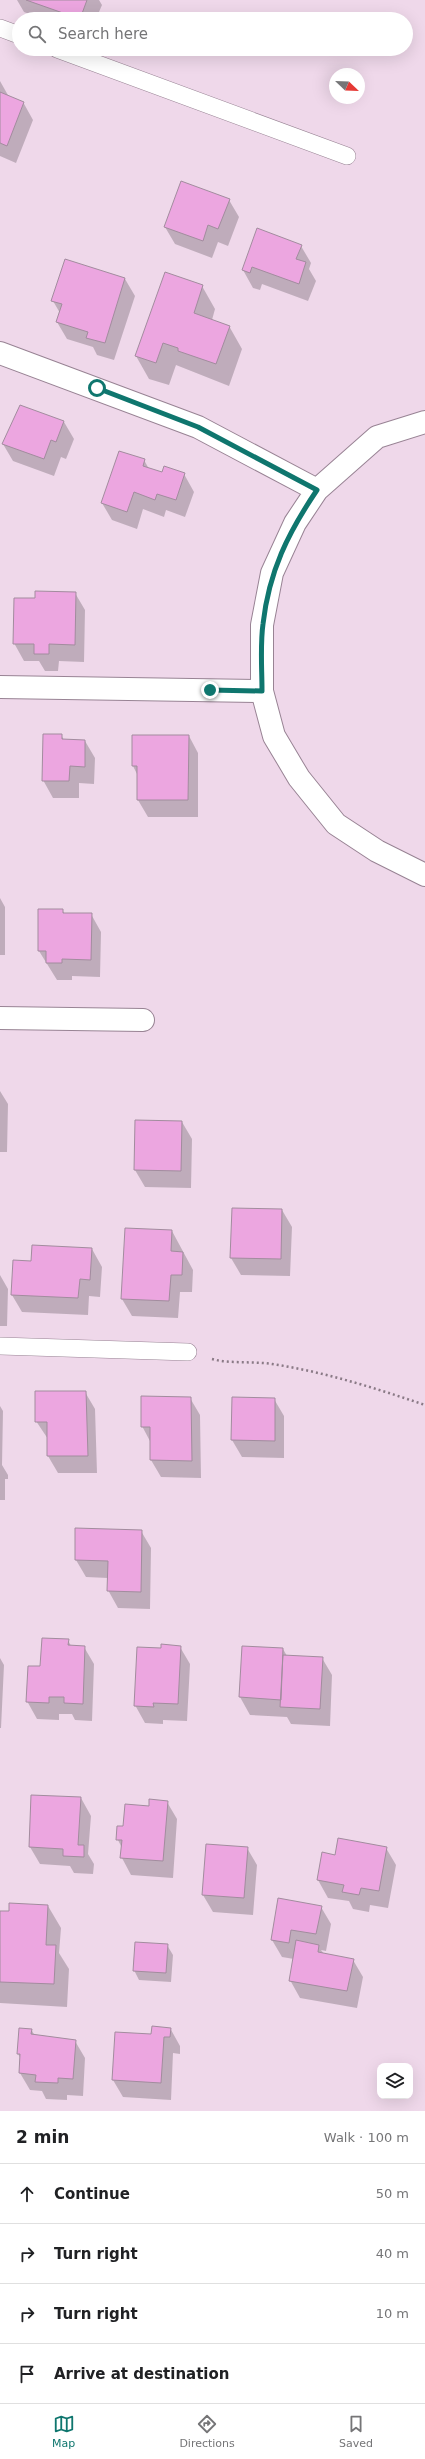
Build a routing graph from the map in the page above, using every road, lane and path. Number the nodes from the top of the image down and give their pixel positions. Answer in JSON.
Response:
{"nodes":[{"id":1,"x":0,"y":28,"type":"edge"},
{"id":2,"x":12,"y":32,"type":"edge"},
{"id":3,"x":76,"y":56,"type":"edge"},
{"id":4,"x":347,"y":156,"type":"dead end"},
{"id":5,"x":0,"y":353,"type":"edge"},
{"id":6,"x":425,"y":422,"type":"edge"},
{"id":7,"x":317,"y":490,"type":"junction"},
{"id":8,"x":0,"y":687,"type":"edge"},
{"id":9,"x":262,"y":691,"type":"junction"},
{"id":10,"x":425,"y":876,"type":"edge"},
{"id":11,"x":0,"y":1018,"type":"edge"},
{"id":12,"x":143,"y":1020,"type":"dead end"},
{"id":13,"x":0,"y":1346,"type":"edge"},
{"id":14,"x":188,"y":1352,"type":"joint"},
{"id":15,"x":425,"y":1405,"type":"edge"}],
"edges":[{"from":1,"to":2,"type":"lane"},
{"from":3,"to":4,"type":"lane"},
{"from":5,"to":7,"type":"street"},
{"from":6,"to":7,"type":"street"},
{"from":7,"to":9,"type":"street"},
{"from":8,"to":9,"type":"street"},
{"from":9,"to":10,"type":"street"},
{"from":11,"to":12,"type":"street"},
{"from":13,"to":14,"type":"lane"},
{"from":14,"to":15,"type":"path"}]}
